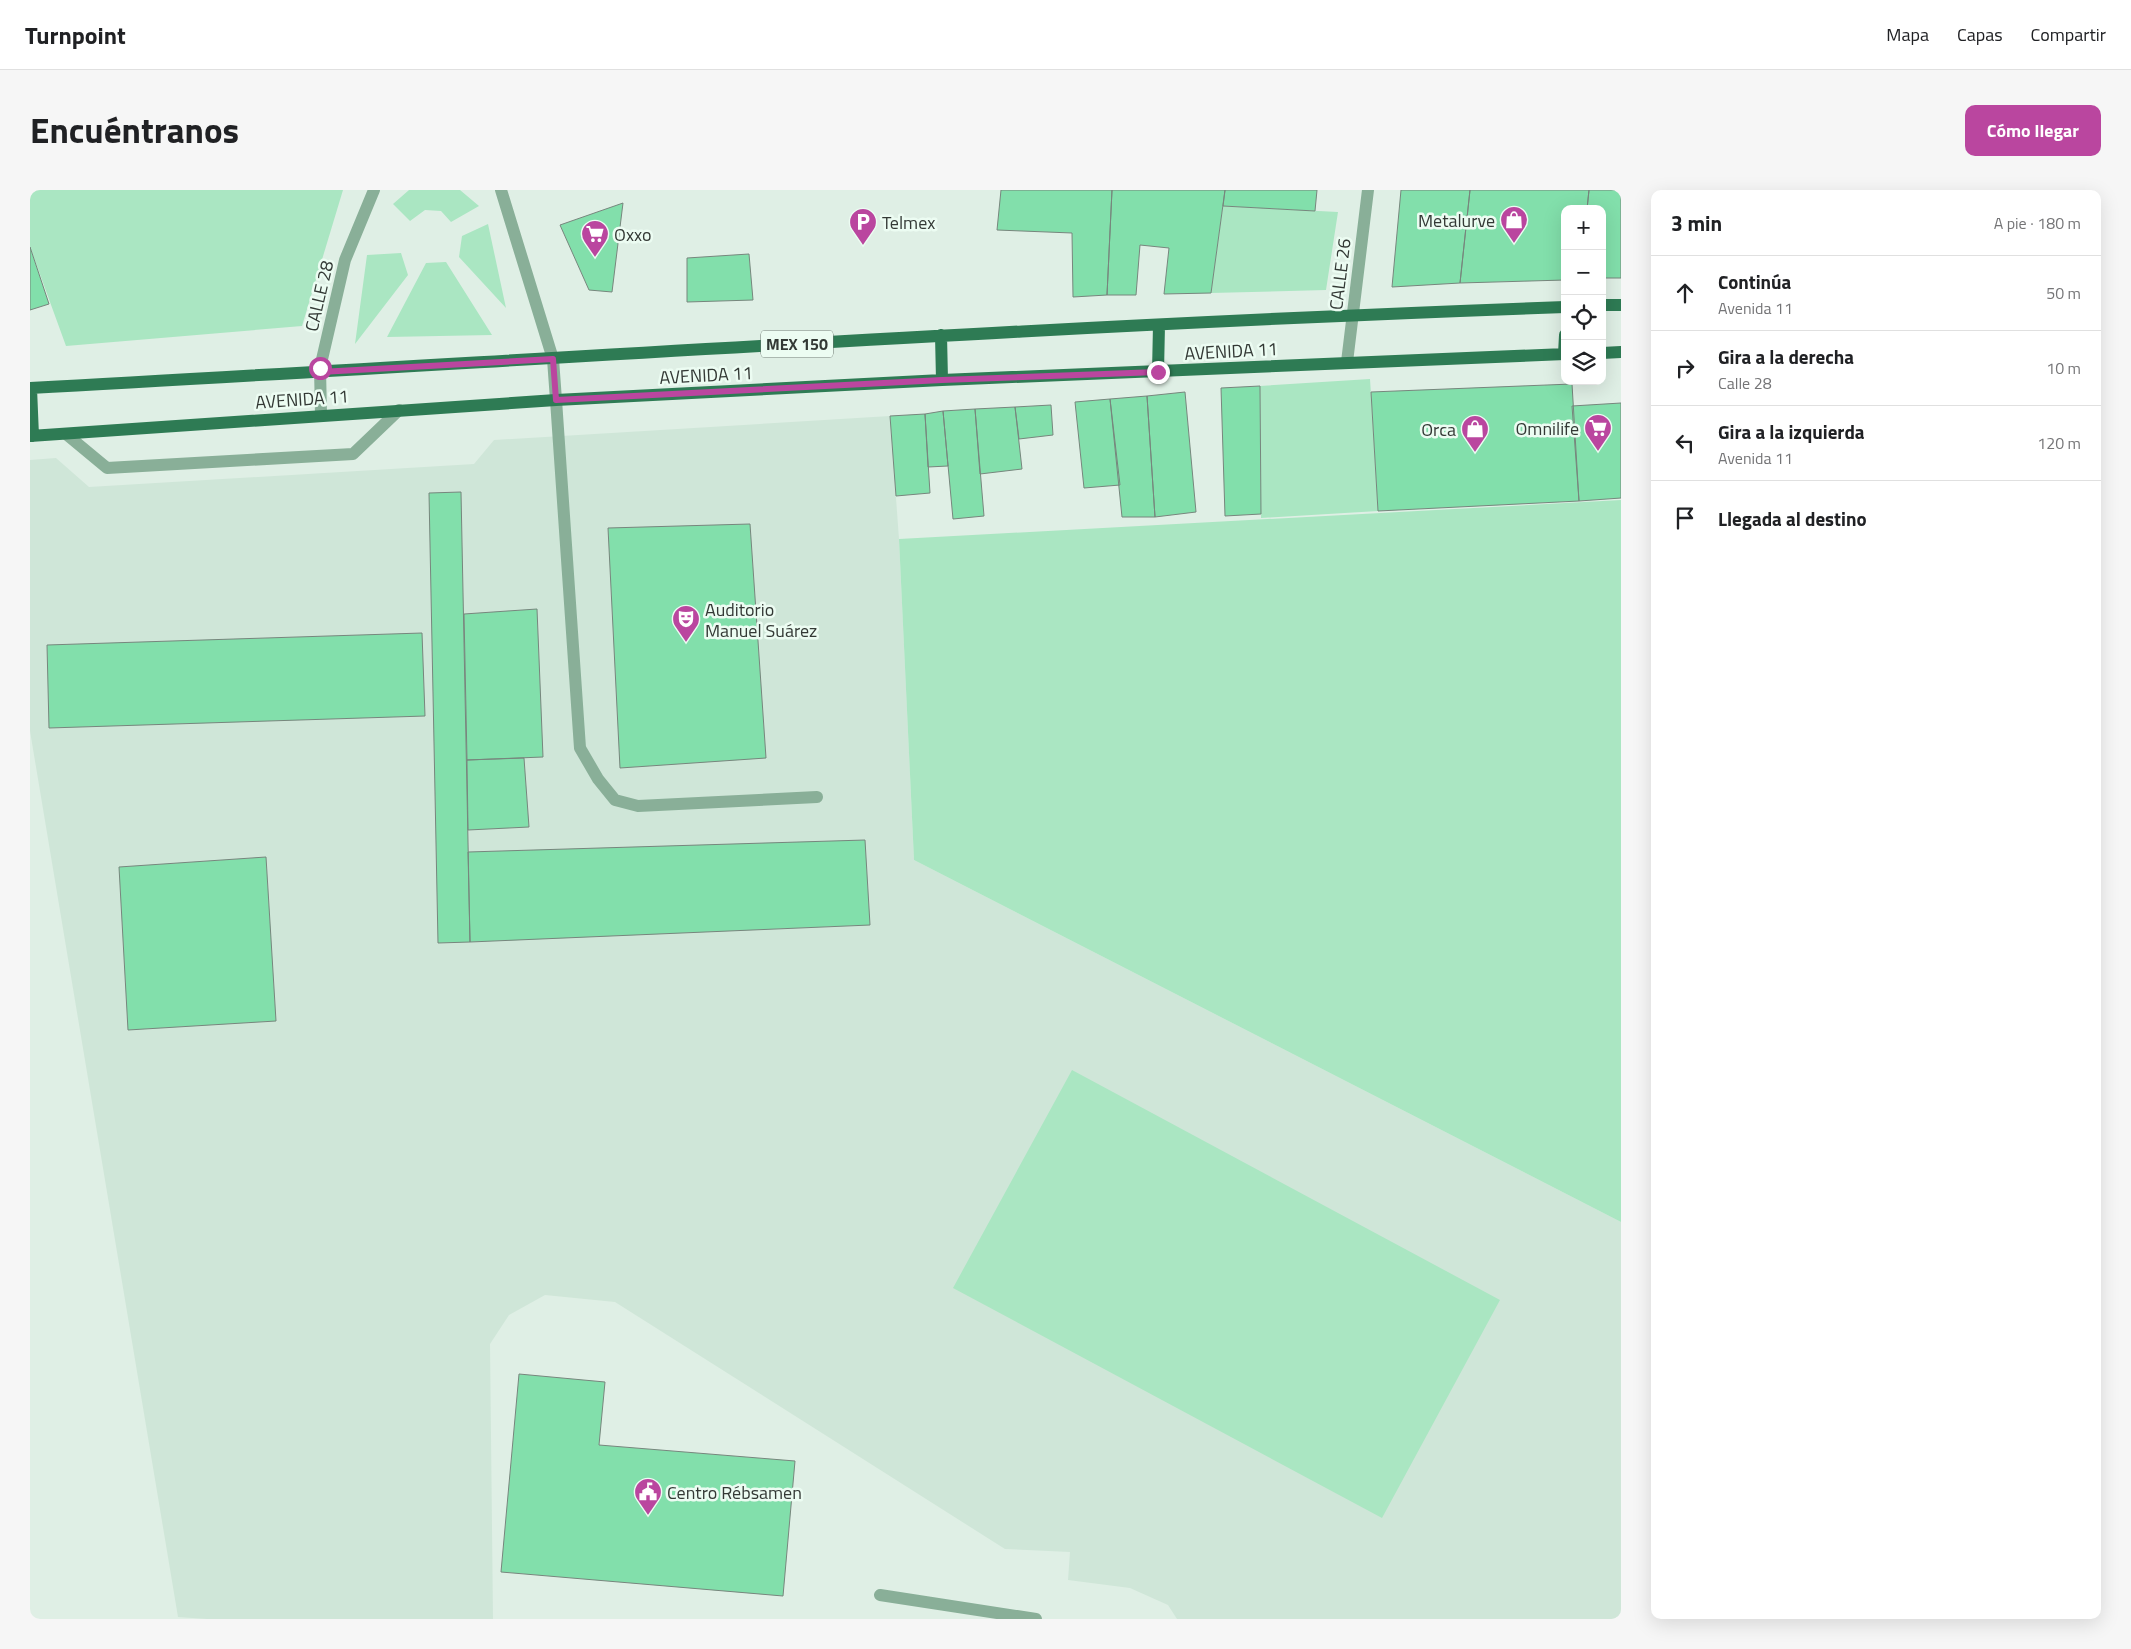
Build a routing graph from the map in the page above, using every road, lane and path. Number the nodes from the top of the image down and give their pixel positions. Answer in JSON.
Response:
{"nodes":[{"id":1,"x":374,"y":190,"type":"edge"},
{"id":2,"x":501,"y":190,"type":"edge"},
{"id":3,"x":1368,"y":190,"type":"edge"},
{"id":4,"x":1621,"y":305,"type":"edge"},
{"id":5,"x":1606,"y":306,"type":"edge"},
{"id":6,"x":1561,"y":307,"type":"edge"},
{"id":7,"x":1353,"y":314,"type":"junction"},
{"id":8,"x":1159,"y":325,"type":"junction"},
{"id":9,"x":941,"y":335,"type":"junction"},
{"id":10,"x":1621,"y":352,"type":"edge"},
{"id":11,"x":1606,"y":353,"type":"edge"},
{"id":12,"x":1561,"y":354,"type":"edge"},
{"id":13,"x":553,"y":359,"type":"junction"},
{"id":14,"x":1346,"y":362,"type":"junction"},
{"id":15,"x":320,"y":372,"type":"junction"},
{"id":16,"x":1158,"y":372,"type":"junction"},
{"id":17,"x":942,"y":380,"type":"junction"},
{"id":18,"x":31,"y":388,"type":"edge"},
{"id":19,"x":556,"y":400,"type":"junction"},
{"id":20,"x":399,"y":410,"type":"junction"},
{"id":21,"x":321,"y":415,"type":"junction"},
{"id":22,"x":66,"y":434,"type":"junction"},
{"id":23,"x":32,"y":436,"type":"edge"},
{"id":24,"x":817,"y":797,"type":"dead end"},
{"id":25,"x":880,"y":1595,"type":"dead end"},
{"id":26,"x":1036,"y":1619,"type":"edge"}],
"edges":[{"from":1,"to":15,"type":"street","name":"CALLE 28"},
{"from":2,"to":13,"type":"street"},
{"from":3,"to":7,"type":"street","name":"CALLE 26"},
{"from":4,"to":5,"type":"main road"},
{"from":6,"to":7,"type":"main road","name":"AVENIDA 11","number":"MEX 150"},
{"from":7,"to":8,"type":"main road","name":"AVENIDA 11","number":"MEX 150"},
{"from":7,"to":14,"type":"street","name":"CALLE 26"},
{"from":8,"to":9,"type":"main road","name":"AVENIDA 11","number":"MEX 150"},
{"from":8,"to":16,"type":"main road"},
{"from":9,"to":13,"type":"main road","name":"AVENIDA 11","number":"MEX 150"},
{"from":9,"to":17,"type":"main road"},
{"from":10,"to":11,"type":"main road"},
{"from":12,"to":14,"type":"main road","name":"AVENIDA 11"},
{"from":13,"to":15,"type":"main road","name":"AVENIDA 11","number":"MEX 150"},
{"from":13,"to":19,"type":"street"},
{"from":14,"to":16,"type":"main road","name":"AVENIDA 11"},
{"from":15,"to":18,"type":"main road","name":"AVENIDA 11","number":"MEX 150"},
{"from":15,"to":21,"type":"street","name":"CALLE 28"},
{"from":16,"to":17,"type":"main road","name":"AVENIDA 11"},
{"from":17,"to":19,"type":"main road","name":"AVENIDA 11"},
{"from":18,"to":23,"type":"main road"},
{"from":19,"to":20,"type":"main road","name":"AVENIDA 11"},
{"from":19,"to":24,"type":"street"},
{"from":20,"to":21,"type":"main road","name":"AVENIDA 11"},
{"from":20,"to":22,"type":"street"},
{"from":21,"to":22,"type":"main road","name":"AVENIDA 11"},
{"from":22,"to":23,"type":"main road","name":"AVENIDA 11"},
{"from":25,"to":26,"type":"street"}]}
